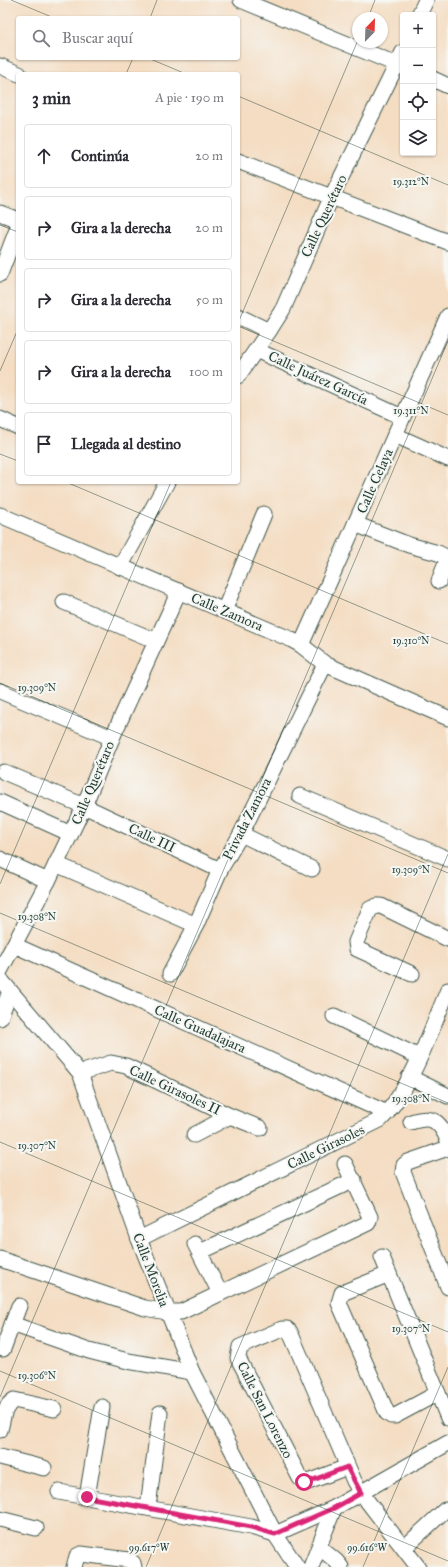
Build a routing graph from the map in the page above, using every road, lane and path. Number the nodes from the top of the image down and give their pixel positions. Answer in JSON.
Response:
{"nodes":[{"id":1,"x":241,"y":0,"type":"edge"},
{"id":2,"x":426,"y":0,"type":"edge"},
{"id":3,"x":420,"y":12,"type":"edge"},
{"id":4,"x":400,"y":61,"type":"edge"},
{"id":5,"x":400,"y":63,"type":"edge"},
{"id":6,"x":0,"y":66,"type":"edge"},
{"id":7,"x":16,"y":73,"type":"edge"},
{"id":8,"x":436,"y":80,"type":"edge"},
{"id":9,"x":448,"y":86,"type":"edge"},
{"id":10,"x":240,"y":164,"type":"edge"},
{"id":11,"x":331,"y":198,"type":"junction"},
{"id":12,"x":0,"y":213,"type":"edge"},
{"id":13,"x":16,"y":219,"type":"edge"},
{"id":14,"x":16,"y":232,"type":"edge"},
{"id":15,"x":448,"y":242,"type":"edge"},
{"id":16,"x":0,"y":274,"type":"edge"},
{"id":17,"x":448,"y":316,"type":"edge"},
{"id":18,"x":240,"y":317,"type":"edge"},
{"id":19,"x":269,"y":332,"type":"junction"},
{"id":20,"x":256,"y":350,"type":"junction"},
{"id":21,"x":240,"y":373,"type":"edge"},
{"id":22,"x":402,"y":417,"type":"junction"},
{"id":23,"x":0,"y":419,"type":"edge"},
{"id":24,"x":16,"y":426,"type":"edge"},
{"id":25,"x":395,"y":435,"type":"junction"},
{"id":26,"x":448,"y":459,"type":"edge"},
{"id":27,"x":160,"y":484,"type":"edge"},
{"id":28,"x":264,"y":514,"type":"dead end"},
{"id":29,"x":0,"y":515,"type":"edge"},
{"id":30,"x":355,"y":524,"type":"junction"},
{"id":31,"x":120,"y":566,"type":"junction"},
{"id":32,"x":439,"y":581,"type":"dead end"},
{"id":33,"x":179,"y":591,"type":"junction"},
{"id":34,"x":64,"y":602,"type":"dead end"},
{"id":35,"x":224,"y":610,"type":"junction"},
{"id":36,"x":156,"y":641,"type":"junction"},
{"id":37,"x":301,"y":645,"type":"junction"},
{"id":38,"x":325,"y":664,"type":"junction"},
{"id":39,"x":0,"y":691,"type":"edge"},
{"id":40,"x":448,"y":718,"type":"edge"},
{"id":41,"x":112,"y":738,"type":"junction"},
{"id":42,"x":4,"y":772,"type":"dead end"},
{"id":43,"x":300,"y":796,"type":"dead end"},
{"id":44,"x":0,"y":802,"type":"edge"},
{"id":45,"x":84,"y":806,"type":"junction"},
{"id":46,"x":71,"y":834,"type":"junction"},
{"id":47,"x":241,"y":834,"type":"junction"},
{"id":48,"x":0,"y":859,"type":"edge"},
{"id":49,"x":448,"y":859,"type":"edge"},
{"id":50,"x":56,"y":864,"type":"junction"},
{"id":51,"x":312,"y":869,"type":"dead end"},
{"id":52,"x":220,"y":870,"type":"junction"},
{"id":53,"x":48,"y":881,"type":"junction"},
{"id":54,"x":196,"y":924,"type":"junction"},
{"id":55,"x":448,"y":939,"type":"edge"},
{"id":56,"x":14,"y":945,"type":"junction"},
{"id":57,"x":0,"y":971,"type":"edge"},
{"id":58,"x":170,"y":974,"type":"dead end"},
{"id":59,"x":412,"y":974,"type":"dead end"},
{"id":60,"x":0,"y":979,"type":"edge"},
{"id":61,"x":448,"y":990,"type":"edge"},
{"id":62,"x":10,"y":991,"type":"junction"},
{"id":63,"x":334,"y":1016,"type":"dead end"},
{"id":64,"x":0,"y":1018,"type":"edge"},
{"id":65,"x":419,"y":1057,"type":"junction"},
{"id":66,"x":80,"y":1073,"type":"junction"},
{"id":67,"x":409,"y":1077,"type":"junction"},
{"id":68,"x":448,"y":1096,"type":"edge"},
{"id":69,"x":387,"y":1113,"type":"junction"},
{"id":70,"x":230,"y":1116,"type":"junction"},
{"id":71,"x":411,"y":1122,"type":"dead end"},
{"id":72,"x":260,"y":1128,"type":"dead end"},
{"id":73,"x":194,"y":1135,"type":"dead end"},
{"id":74,"x":448,"y":1140,"type":"edge"},
{"id":75,"x":448,"y":1148,"type":"edge"},
{"id":76,"x":345,"y":1164,"type":"dead end"},
{"id":77,"x":354,"y":1180,"type":"junction"},
{"id":78,"x":139,"y":1239,"type":"junction"},
{"id":79,"x":382,"y":1256,"type":"dead end"},
{"id":80,"x":0,"y":1259,"type":"edge"},
{"id":81,"x":389,"y":1274,"type":"junction"},
{"id":82,"x":448,"y":1287,"type":"edge"},
{"id":83,"x":220,"y":1292,"type":"junction"},
{"id":84,"x":19,"y":1306,"type":"dead end"},
{"id":85,"x":167,"y":1312,"type":"junction"},
{"id":86,"x":12,"y":1324,"type":"junction"},
{"id":87,"x":3,"y":1349,"type":"dead end"},
{"id":88,"x":192,"y":1372,"type":"junction"},
{"id":89,"x":438,"y":1394,"type":"junction"},
{"id":90,"x":102,"y":1407,"type":"dead end"},
{"id":91,"x":54,"y":1409,"type":"dead end"},
{"id":92,"x":160,"y":1413,"type":"dead end"},
{"id":93,"x":448,"y":1418,"type":"edge"},
{"id":94,"x":0,"y":1430,"type":"edge"},
{"id":95,"x":447,"y":1444,"type":"edge"},
{"id":96,"x":0,"y":1457,"type":"edge"},
{"id":97,"x":347,"y":1467,"type":"junction"},
{"id":98,"x":44,"y":1468,"type":"dead end"},
{"id":99,"x":59,"y":1492,"type":"dead end"},
{"id":100,"x":361,"y":1493,"type":"junction"},
{"id":101,"x":87,"y":1497,"type":"junction"},
{"id":102,"x":148,"y":1507,"type":"junction"},
{"id":103,"x":334,"y":1508,"type":"junction"},
{"id":104,"x":445,"y":1510,"type":"dead end"},
{"id":105,"x":0,"y":1519,"type":"edge"},
{"id":106,"x":36,"y":1528,"type":"dead end"},
{"id":107,"x":275,"y":1534,"type":"junction"},
{"id":108,"x":319,"y":1547,"type":"junction"},
{"id":109,"x":404,"y":1548,"type":"junction"},
{"id":110,"x":74,"y":1567,"type":"edge"},
{"id":111,"x":134,"y":1567,"type":"edge"},
{"id":112,"x":298,"y":1567,"type":"edge"},
{"id":113,"x":311,"y":1567,"type":"edge"},
{"id":114,"x":341,"y":1567,"type":"edge"},
{"id":115,"x":418,"y":1567,"type":"edge"}],
"edges":[{"from":1,"to":4,"type":"street"},
{"from":2,"to":3,"type":"street"},
{"from":5,"to":11,"type":"street","name":"Calle Querétaro"},
{"from":6,"to":7,"type":"street"},
{"from":8,"to":9,"type":"street"},
{"from":10,"to":11,"type":"street"},
{"from":11,"to":15,"type":"street"},
{"from":11,"to":19,"type":"street","name":"Calle Querétaro"},
{"from":12,"to":13,"type":"street"},
{"from":14,"to":16,"type":"street"},
{"from":17,"to":22,"type":"street","name":"Calle Celaya"},
{"from":18,"to":19,"type":"street"},
{"from":19,"to":20,"type":"street","name":"Calle Querétaro"},
{"from":20,"to":21,"type":"street","name":"Calle Querétaro"},
{"from":20,"to":22,"type":"street","name":"Calle Juárez García"},
{"from":22,"to":25,"type":"street","name":"Calle Celaya"},
{"from":23,"to":24,"type":"street"},
{"from":25,"to":26,"type":"street"},
{"from":25,"to":30,"type":"street","name":"Calle Celaya"},
{"from":27,"to":31,"type":"street"},
{"from":28,"to":35,"type":"street"},
{"from":29,"to":31,"type":"street","name":"Calle Zamora"},
{"from":30,"to":32,"type":"street"},
{"from":30,"to":37,"type":"street","name":"Calle Celaya"},
{"from":31,"to":33,"type":"street","name":"Calle Zamora"},
{"from":33,"to":35,"type":"street","name":"Calle Zamora"},
{"from":33,"to":36,"type":"street","name":"Calle Querétaro"},
{"from":34,"to":36,"type":"street"},
{"from":35,"to":37,"type":"street","name":"Calle Zamora"},
{"from":36,"to":41,"type":"street","name":"Calle Querétaro"},
{"from":37,"to":38,"type":"street","name":"Calle Zamora"},
{"from":38,"to":40,"type":"street","name":"Calle Zamora"},
{"from":38,"to":47,"type":"street","name":"Privada Zamora"},
{"from":39,"to":41,"type":"street"},
{"from":41,"to":45,"type":"street","name":"Calle Querétaro"},
{"from":42,"to":45,"type":"street","name":"Calle III"},
{"from":43,"to":49,"type":"street"},
{"from":44,"to":46,"type":"street"},
{"from":45,"to":46,"type":"street","name":"Calle Querétaro"},
{"from":45,"to":52,"type":"street","name":"Calle III"},
{"from":46,"to":50,"type":"street","name":"Calle Querétaro"},
{"from":47,"to":51,"type":"street"},
{"from":47,"to":52,"type":"street","name":"Privada Zamora"},
{"from":48,"to":53,"type":"street"},
{"from":50,"to":53,"type":"street","name":"Calle Querétaro"},
{"from":50,"to":54,"type":"street"},
{"from":52,"to":54,"type":"street","name":"Privada Zamora"},
{"from":53,"to":56,"type":"street","name":"Calle Querétaro"},
{"from":54,"to":58,"type":"street","name":"Privada Zamora"},
{"from":55,"to":59,"type":"street"},
{"from":56,"to":57,"type":"street","name":"Calle Querétaro"},
{"from":56,"to":69,"type":"street","name":"Calle Guadalajara"},
{"from":60,"to":62,"type":"street","name":"Calle Morelia"},
{"from":61,"to":65,"type":"street","name":"Calle Girasoles"},
{"from":62,"to":64,"type":"street"},
{"from":62,"to":66,"type":"street","name":"Calle Morelia"},
{"from":63,"to":65,"type":"street"},
{"from":65,"to":67,"type":"street","name":"Calle Girasoles"},
{"from":66,"to":70,"type":"street","name":"Calle Girasoles II"},
{"from":66,"to":78,"type":"street","name":"Calle Morelia"},
{"from":67,"to":68,"type":"street"},
{"from":67,"to":69,"type":"street","name":"Calle Girasoles"},
{"from":69,"to":78,"type":"street","name":"Calle Girasoles"},
{"from":70,"to":72,"type":"street"},
{"from":70,"to":73,"type":"street","name":"Calle Girasoles II"},
{"from":71,"to":74,"type":"street"},
{"from":75,"to":82,"type":"street"},
{"from":76,"to":77,"type":"street"},
{"from":77,"to":83,"type":"street"},
{"from":77,"to":83,"type":"street"},
{"from":78,"to":85,"type":"street","name":"Calle Morelia"},
{"from":79,"to":81,"type":"street"},
{"from":80,"to":85,"type":"street"},
{"from":81,"to":89,"type":"street"},
{"from":81,"to":89,"type":"street"},
{"from":83,"to":85,"type":"street"},
{"from":84,"to":86,"type":"street"},
{"from":85,"to":88,"type":"street","name":"Calle Morelia"},
{"from":86,"to":87,"type":"street"},
{"from":86,"to":88,"type":"street"},
{"from":88,"to":107,"type":"street","name":"Calle Morelia"},
{"from":89,"to":93,"type":"street"},
{"from":90,"to":101,"type":"street"},
{"from":91,"to":94,"type":"street"},
{"from":92,"to":102,"type":"street"},
{"from":95,"to":100,"type":"street"},
{"from":96,"to":98,"type":"street"},
{"from":97,"to":97,"type":"street","name":"Calle San Lorenzo"},
{"from":97,"to":100,"type":"street","name":"Calle San Lorenzo"},
{"from":99,"to":101,"type":"street"},
{"from":100,"to":103,"type":"street"},
{"from":100,"to":109,"type":"street","name":"Calle San Lorenzo"},
{"from":101,"to":102,"type":"street"},
{"from":102,"to":107,"type":"street"},
{"from":103,"to":107,"type":"street"},
{"from":103,"to":108,"type":"street"},
{"from":104,"to":109,"type":"street"},
{"from":105,"to":106,"type":"street"},
{"from":107,"to":112,"type":"street","name":"Calle Morelia"},
{"from":108,"to":113,"type":"street"},
{"from":108,"to":114,"type":"street"},
{"from":109,"to":115,"type":"street","name":"Calle San Lorenzo"},
{"from":110,"to":111,"type":"street"}]}
